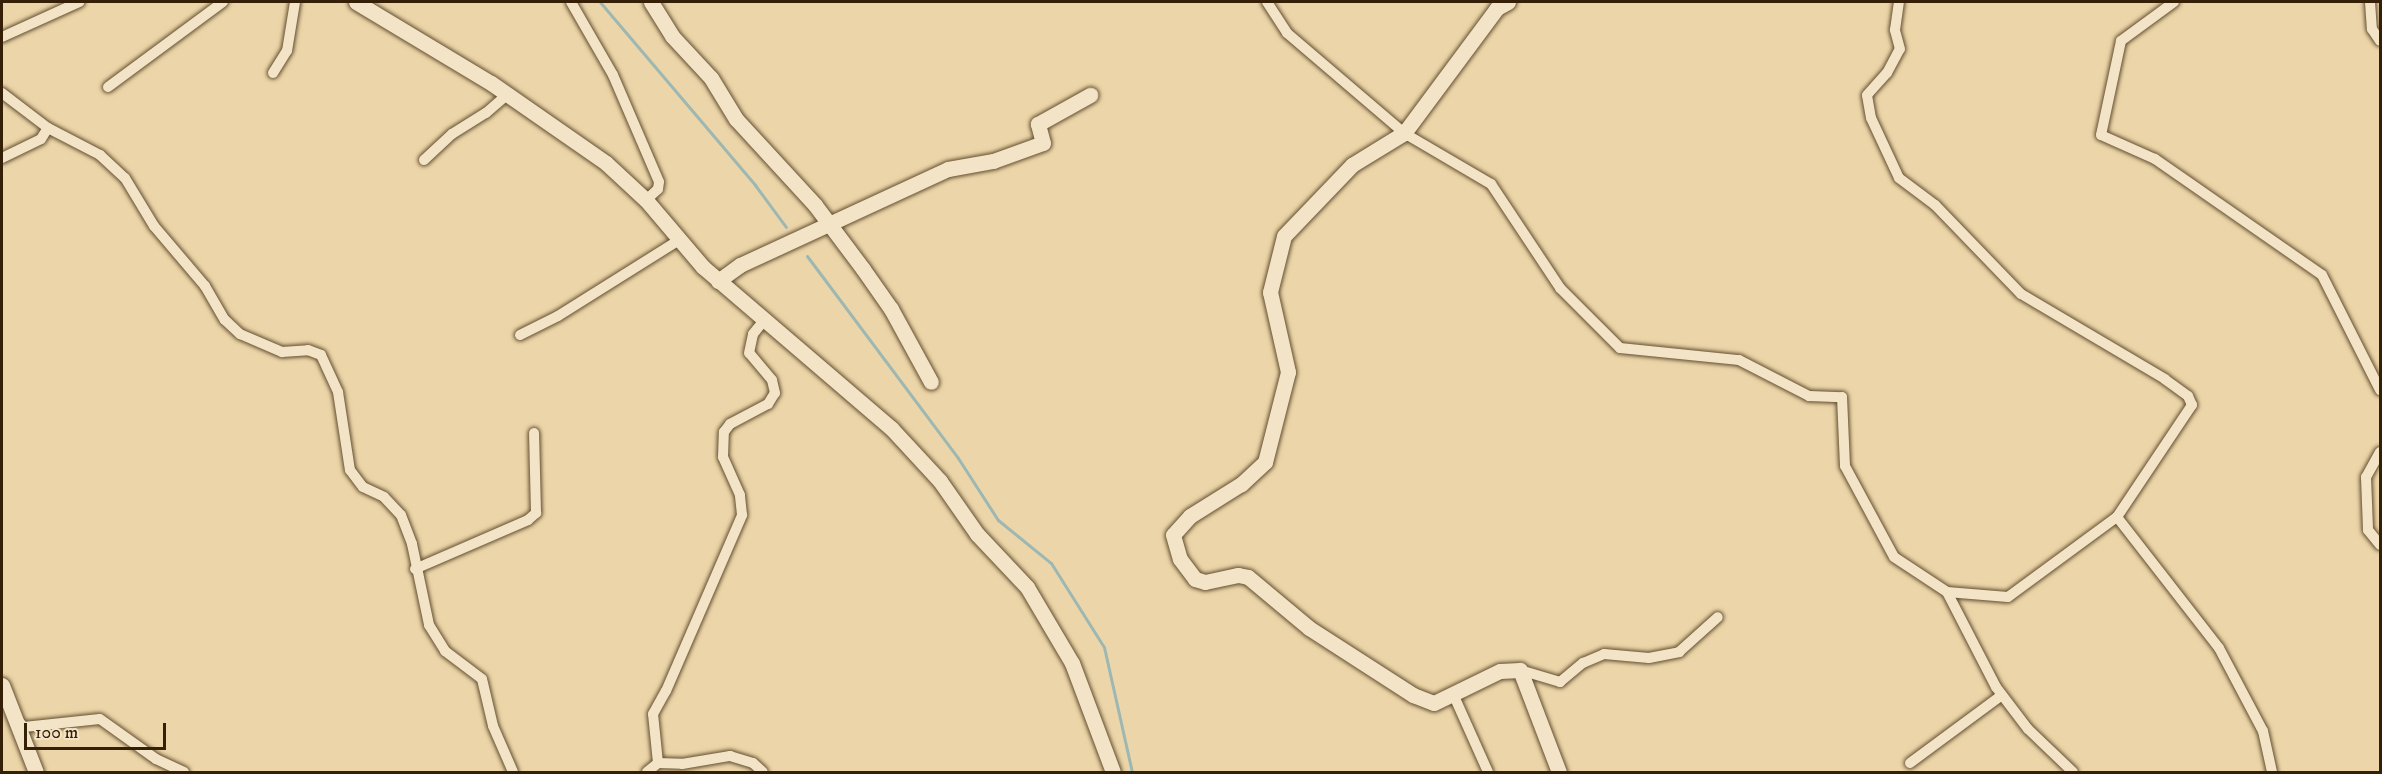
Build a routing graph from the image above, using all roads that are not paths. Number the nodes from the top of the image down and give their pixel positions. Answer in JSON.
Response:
{"nodes":[{"id":1,"x":79,"y":2,"type":"edge"},
{"id":2,"x":223,"y":2,"type":"edge"},
{"id":3,"x":296,"y":2,"type":"edge"},
{"id":4,"x":356,"y":2,"type":"edge"},
{"id":5,"x":571,"y":2,"type":"edge"},
{"id":6,"x":651,"y":2,"type":"edge"},
{"id":7,"x":1267,"y":2,"type":"edge"},
{"id":8,"x":1508,"y":2,"type":"edge"},
{"id":9,"x":1899,"y":2,"type":"edge"},
{"id":10,"x":2174,"y":2,"type":"edge"},
{"id":11,"x":2370,"y":2,"type":"edge"},
{"id":12,"x":2,"y":37,"type":"edge"},
{"id":13,"x":2380,"y":41,"type":"edge"},
{"id":14,"x":273,"y":73,"type":"dead end"},
{"id":15,"x":108,"y":87,"type":"dead end"},
{"id":16,"x":2,"y":93,"type":"edge"},
{"id":17,"x":507,"y":95,"type":"junction"},
{"id":18,"x":1090,"y":95,"type":"dead end"},
{"id":19,"x":48,"y":128,"type":"junction"},
{"id":20,"x":1404,"y":133,"type":"junction"},
{"id":21,"x":2,"y":158,"type":"edge"},
{"id":22,"x":424,"y":160,"type":"dead end"},
{"id":23,"x":645,"y":200,"type":"junction"},
{"id":24,"x":828,"y":224,"type":"junction"},
{"id":25,"x":679,"y":240,"type":"junction"},
{"id":26,"x":718,"y":281,"type":"junction"},
{"id":27,"x":765,"y":319,"type":"junction"},
{"id":28,"x":520,"y":335,"type":"dead end"},
{"id":29,"x":932,"y":382,"type":"dead end"},
{"id":30,"x":2380,"y":390,"type":"edge"},
{"id":31,"x":534,"y":433,"type":"dead end"},
{"id":32,"x":2380,"y":452,"type":"edge"},
{"id":33,"x":2117,"y":517,"type":"junction"},
{"id":34,"x":2380,"y":545,"type":"edge"},
{"id":35,"x":415,"y":569,"type":"junction"},
{"id":36,"x":1947,"y":592,"type":"junction"},
{"id":37,"x":1718,"y":617,"type":"dead end"},
{"id":38,"x":1521,"y":670,"type":"junction"},
{"id":39,"x":2,"y":685,"type":"edge"},
{"id":40,"x":2002,"y":695,"type":"junction"},
{"id":41,"x":1454,"y":696,"type":"junction"},
{"id":42,"x":19,"y":722,"type":"junction"},
{"id":43,"x":658,"y":763,"type":"junction"},
{"id":44,"x":1910,"y":763,"type":"dead end"},
{"id":45,"x":36,"y":772,"type":"edge"},
{"id":46,"x":184,"y":772,"type":"edge"},
{"id":47,"x":513,"y":772,"type":"edge"},
{"id":48,"x":647,"y":772,"type":"edge"},
{"id":49,"x":763,"y":772,"type":"edge"},
{"id":50,"x":1113,"y":772,"type":"edge"},
{"id":51,"x":1488,"y":772,"type":"edge"},
{"id":52,"x":1560,"y":772,"type":"edge"},
{"id":53,"x":2073,"y":772,"type":"edge"},
{"id":54,"x":2272,"y":772,"type":"edge"}],
"edges":[{"from":1,"to":12,"type":"street"},
{"from":2,"to":15,"type":"street"},
{"from":3,"to":14,"type":"street"},
{"from":4,"to":17,"type":"street"},
{"from":5,"to":23,"type":"street"},
{"from":6,"to":24,"type":"street"},
{"from":7,"to":20,"type":"street"},
{"from":8,"to":20,"type":"street"},
{"from":9,"to":33,"type":"street"},
{"from":10,"to":30,"type":"street"},
{"from":11,"to":13,"type":"street"},
{"from":16,"to":19,"type":"street"},
{"from":17,"to":22,"type":"street"},
{"from":17,"to":23,"type":"street"},
{"from":18,"to":24,"type":"street"},
{"from":19,"to":21,"type":"street"},
{"from":19,"to":35,"type":"street"},
{"from":20,"to":36,"type":"street"},
{"from":20,"to":41,"type":"street"},
{"from":23,"to":25,"type":"street"},
{"from":24,"to":26,"type":"street"},
{"from":24,"to":29,"type":"street"},
{"from":25,"to":26,"type":"street"},
{"from":25,"to":28,"type":"street"},
{"from":26,"to":27,"type":"street"},
{"from":27,"to":43,"type":"street"},
{"from":27,"to":50,"type":"street"},
{"from":31,"to":35,"type":"street"},
{"from":32,"to":34,"type":"street"},
{"from":33,"to":36,"type":"street"},
{"from":33,"to":54,"type":"street"},
{"from":35,"to":47,"type":"street"},
{"from":36,"to":40,"type":"street"},
{"from":37,"to":38,"type":"street"},
{"from":38,"to":41,"type":"street"},
{"from":38,"to":52,"type":"street"},
{"from":39,"to":42,"type":"street"},
{"from":40,"to":44,"type":"street"},
{"from":40,"to":53,"type":"street"},
{"from":41,"to":51,"type":"street"},
{"from":42,"to":45,"type":"street"},
{"from":42,"to":46,"type":"street"},
{"from":43,"to":48,"type":"street"},
{"from":43,"to":49,"type":"street"}]}
